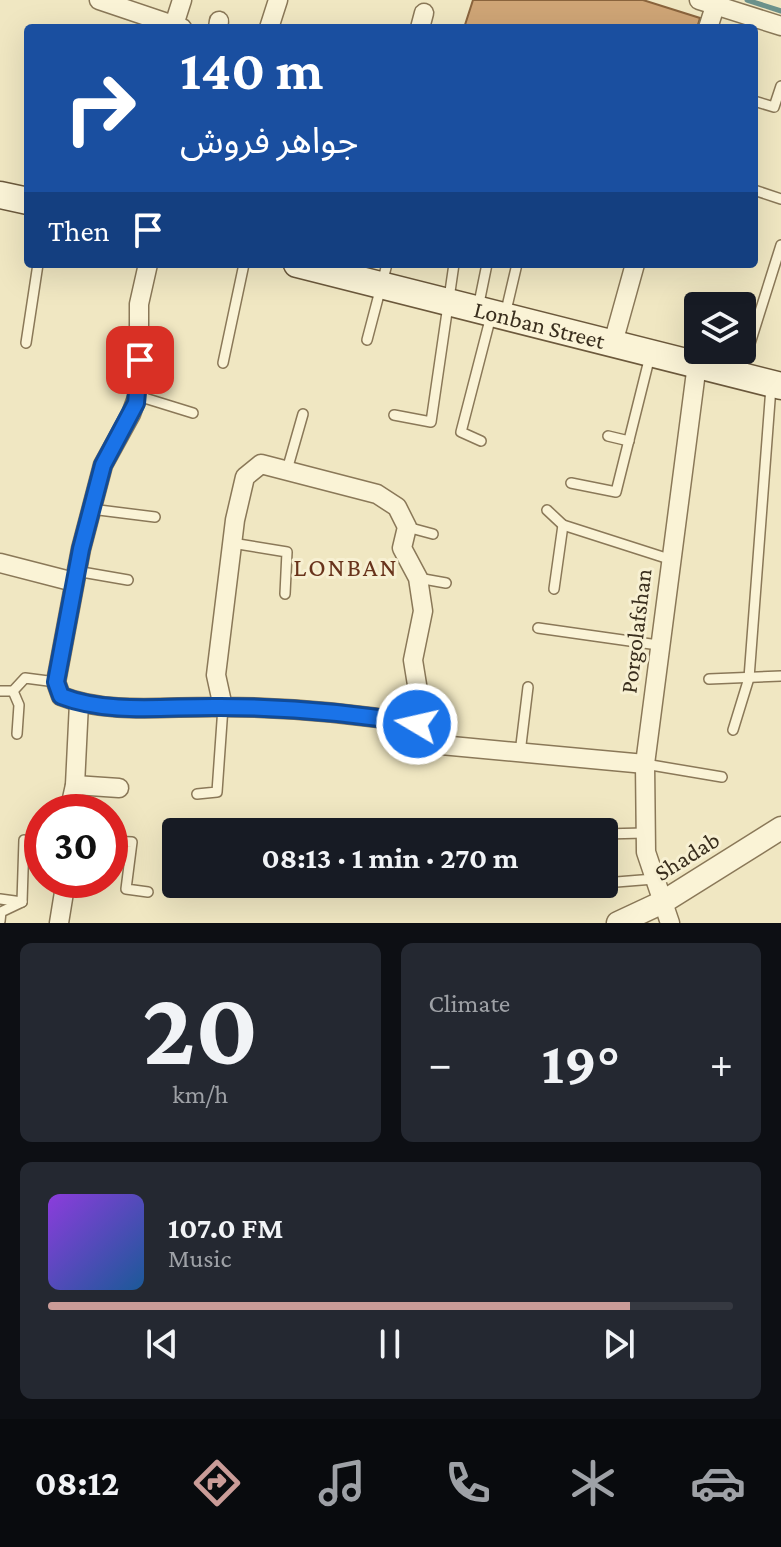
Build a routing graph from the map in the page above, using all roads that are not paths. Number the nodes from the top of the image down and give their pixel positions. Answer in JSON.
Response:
{"nodes":[{"id":1,"x":99,"y":0,"type":"edge"},
{"id":2,"x":182,"y":0,"type":"edge"},
{"id":3,"x":278,"y":0,"type":"edge"},
{"id":4,"x":710,"y":2,"type":"edge"},
{"id":5,"x":128,"y":5,"type":"edge"},
{"id":6,"x":171,"y":24,"type":"edge"},
{"id":7,"x":178,"y":24,"type":"edge"},
{"id":8,"x":270,"y":24,"type":"edge"},
{"id":9,"x":708,"y":24,"type":"edge"},
{"id":10,"x":781,"y":26,"type":"edge"},
{"id":11,"x":781,"y":86,"type":"edge"},
{"id":12,"x":758,"y":102,"type":"edge"},
{"id":13,"x":758,"y":191,"type":"edge"},
{"id":14,"x":0,"y":195,"type":"edge"},
{"id":15,"x":781,"y":199,"type":"edge"},
{"id":16,"x":24,"y":200,"type":"edge"},
{"id":17,"x":781,"y":245,"type":"edge"},
{"id":18,"x":37,"y":268,"type":"edge"},
{"id":19,"x":147,"y":268,"type":"edge"},
{"id":20,"x":243,"y":268,"type":"edge"},
{"id":21,"x":453,"y":268,"type":"edge"},
{"id":22,"x":487,"y":268,"type":"edge"},
{"id":23,"x":515,"y":268,"type":"edge"},
{"id":24,"x":634,"y":268,"type":"edge"},
{"id":25,"x":353,"y":270,"type":"edge"},
{"id":26,"x":384,"y":274,"type":"edge"},
{"id":27,"x":447,"y":301,"type":"junction"},
{"id":28,"x":491,"y":312,"type":"junction"},
{"id":29,"x":367,"y":340,"type":"dead end"},
{"id":30,"x":26,"y":343,"type":"dead end"},
{"id":31,"x":613,"y":343,"type":"junction"},
{"id":32,"x":651,"y":352,"type":"junction"},
{"id":33,"x":684,"y":361,"type":"edge"},
{"id":34,"x":223,"y":363,"type":"dead end"},
{"id":35,"x":697,"y":364,"type":"joint"},
{"id":36,"x":740,"y":375,"type":"junction"},
{"id":37,"x":776,"y":384,"type":"edge"},
{"id":38,"x":138,"y":396,"type":"junction"},
{"id":39,"x":193,"y":413,"type":"dead end"},
{"id":40,"x":303,"y":414,"type":"dead end"},
{"id":41,"x":394,"y":415,"type":"dead end"},
{"id":42,"x":608,"y":436,"type":"dead end"},
{"id":43,"x":481,"y":441,"type":"dead end"},
{"id":44,"x":629,"y":441,"type":"junction"},
{"id":45,"x":287,"y":470,"type":"junction"},
{"id":46,"x":571,"y":483,"type":"dead end"},
{"id":47,"x":91,"y":509,"type":"junction"},
{"id":48,"x":547,"y":510,"type":"dead end"},
{"id":49,"x":155,"y":517,"type":"dead end"},
{"id":50,"x":563,"y":525,"type":"junction"},
{"id":51,"x":407,"y":527,"type":"junction"},
{"id":52,"x":433,"y":534,"type":"dead end"},
{"id":53,"x":232,"y":543,"type":"junction"},
{"id":54,"x":669,"y":559,"type":"junction"},
{"id":55,"x":0,"y":563,"type":"edge"},
{"id":56,"x":75,"y":576,"type":"junction"},
{"id":57,"x":418,"y":578,"type":"junction"},
{"id":58,"x":128,"y":580,"type":"dead end"},
{"id":59,"x":446,"y":583,"type":"dead end"},
{"id":60,"x":554,"y":589,"type":"dead end"},
{"id":61,"x":285,"y":594,"type":"dead end"},
{"id":62,"x":538,"y":628,"type":"dead end"},
{"id":63,"x":658,"y":645,"type":"junction"},
{"id":64,"x":781,"y":676,"type":"edge"},
{"id":65,"x":749,"y":678,"type":"junction"},
{"id":66,"x":709,"y":679,"type":"dead end"},
{"id":67,"x":56,"y":682,"type":"junction"},
{"id":68,"x":528,"y":687,"type":"dead end"},
{"id":69,"x":0,"y":691,"type":"edge"},
{"id":70,"x":13,"y":691,"type":"junction"},
{"id":71,"x":79,"y":703,"type":"junction"},
{"id":72,"x":223,"y":707,"type":"junction"},
{"id":73,"x":417,"y":724,"type":"junction"},
{"id":74,"x":733,"y":730,"type":"dead end"},
{"id":75,"x":17,"y":734,"type":"dead end"},
{"id":76,"x":520,"y":753,"type":"junction"},
{"id":77,"x":645,"y":764,"type":"junction"},
{"id":78,"x":722,"y":777,"type":"dead end"},
{"id":79,"x":75,"y":785,"type":"junction"},
{"id":80,"x":119,"y":788,"type":"dead end"},
{"id":81,"x":73,"y":794,"type":"edge"},
{"id":82,"x":197,"y":794,"type":"dead end"},
{"id":83,"x":781,"y":828,"type":"edge"},
{"id":84,"x":644,"y":833,"type":"junction"},
{"id":85,"x":618,"y":834,"type":"edge"},
{"id":86,"x":24,"y":840,"type":"dead end"},
{"id":87,"x":128,"y":842,"type":"edge"},
{"id":88,"x":128,"y":873,"type":"edge"},
{"id":89,"x":654,"y":879,"type":"junction"},
{"id":90,"x":618,"y":882,"type":"edge"},
{"id":91,"x":128,"y":889,"type":"edge"},
{"id":92,"x":148,"y":892,"type":"dead end"},
{"id":93,"x":63,"y":898,"type":"edge"},
{"id":94,"x":0,"y":899,"type":"edge"},
{"id":95,"x":22,"y":902,"type":"junction"},
{"id":96,"x":666,"y":912,"type":"edge"},
{"id":97,"x":0,"y":921,"type":"edge"},
{"id":98,"x":59,"y":923,"type":"edge"},
{"id":99,"x":618,"y":923,"type":"edge"}],
"edges":[{"from":1,"to":5,"type":"street"},
{"from":2,"to":7,"type":"street"},
{"from":3,"to":8,"type":"street"},
{"from":4,"to":9,"type":"street"},
{"from":4,"to":10,"type":"street"},
{"from":5,"to":6,"type":"street"},
{"from":11,"to":12,"type":"lane"},
{"from":13,"to":15,"type":"lane"},
{"from":14,"to":16,"type":"main road"},
{"from":17,"to":36,"type":"lane"},
{"from":18,"to":30,"type":"lane"},
{"from":19,"to":38,"type":"street"},
{"from":20,"to":34,"type":"lane"},
{"from":21,"to":27,"type":"lane"},
{"from":22,"to":28,"type":"lane"},
{"from":23,"to":28,"type":"lane"},
{"from":24,"to":31,"type":"street"},
{"from":25,"to":26,"type":"main road","name":"Lonban Street"},
{"from":26,"to":27,"type":"main road","name":"Lonban Street"},
{"from":26,"to":29,"type":"lane"},
{"from":27,"to":28,"type":"main road","name":"Lonban Street"},
{"from":27,"to":41,"type":"lane"},
{"from":28,"to":31,"type":"main road","name":"Lonban Street"},
{"from":28,"to":43,"type":"lane"},
{"from":31,"to":32,"type":"main road","name":"Lonban Street"},
{"from":32,"to":33,"type":"main road","name":"Lonban Street"},
{"from":32,"to":44,"type":"lane"},
{"from":35,"to":36,"type":"main road","name":"Lonban Street"},
{"from":35,"to":54,"type":"street","name":"Porgolafshan"},
{"from":36,"to":37,"type":"main road","name":"Lonban Street"},
{"from":37,"to":65,"type":"lane"},
{"from":38,"to":39,"type":"lane"},
{"from":38,"to":47,"type":"street"},
{"from":40,"to":45,"type":"lane"},
{"from":42,"to":44,"type":"lane"},
{"from":44,"to":46,"type":"lane"},
{"from":45,"to":51,"type":"street"},
{"from":45,"to":53,"type":"street"},
{"from":47,"to":49,"type":"lane"},
{"from":47,"to":56,"type":"street"},
{"from":48,"to":50,"type":"lane"},
{"from":50,"to":54,"type":"lane"},
{"from":50,"to":60,"type":"lane"},
{"from":51,"to":52,"type":"lane"},
{"from":51,"to":57,"type":"street"},
{"from":53,"to":61,"type":"lane"},
{"from":53,"to":72,"type":"street"},
{"from":54,"to":63,"type":"street","name":"Porgolafshan"},
{"from":55,"to":56,"type":"street"},
{"from":56,"to":58,"type":"lane"},
{"from":56,"to":67,"type":"street"},
{"from":57,"to":59,"type":"lane"},
{"from":57,"to":73,"type":"street"},
{"from":62,"to":63,"type":"lane"},
{"from":63,"to":77,"type":"street","name":"Porgolafshan"},
{"from":64,"to":65,"type":"lane"},
{"from":65,"to":66,"type":"lane"},
{"from":65,"to":74,"type":"lane"},
{"from":67,"to":70,"type":"lane"},
{"from":67,"to":71,"type":"street"},
{"from":68,"to":76,"type":"lane"},
{"from":69,"to":70,"type":"lane"},
{"from":70,"to":75,"type":"lane"},
{"from":71,"to":72,"type":"street"},
{"from":71,"to":79,"type":"street"},
{"from":72,"to":73,"type":"street"},
{"from":72,"to":82,"type":"lane"},
{"from":73,"to":76,"type":"street"},
{"from":76,"to":77,"type":"street"},
{"from":77,"to":78,"type":"lane"},
{"from":77,"to":84,"type":"street","name":"Porgolafshan"},
{"from":79,"to":80,"type":"street"},
{"from":79,"to":81,"type":"street"},
{"from":83,"to":96,"type":"street","name":"Shadab"},
{"from":84,"to":85,"type":"lane"},
{"from":84,"to":89,"type":"street","name":"Porgolafshan"},
{"from":86,"to":95,"type":"lane"},
{"from":87,"to":88,"type":"lane"},
{"from":89,"to":90,"type":"lane"},
{"from":89,"to":96,"type":"street","name":"Porgolafshan"},
{"from":91,"to":92,"type":"lane"},
{"from":93,"to":98,"type":"street"},
{"from":94,"to":95,"type":"lane"},
{"from":95,"to":97,"type":"lane"},
{"from":96,"to":99,"type":"street","name":"Shadab"}]}
